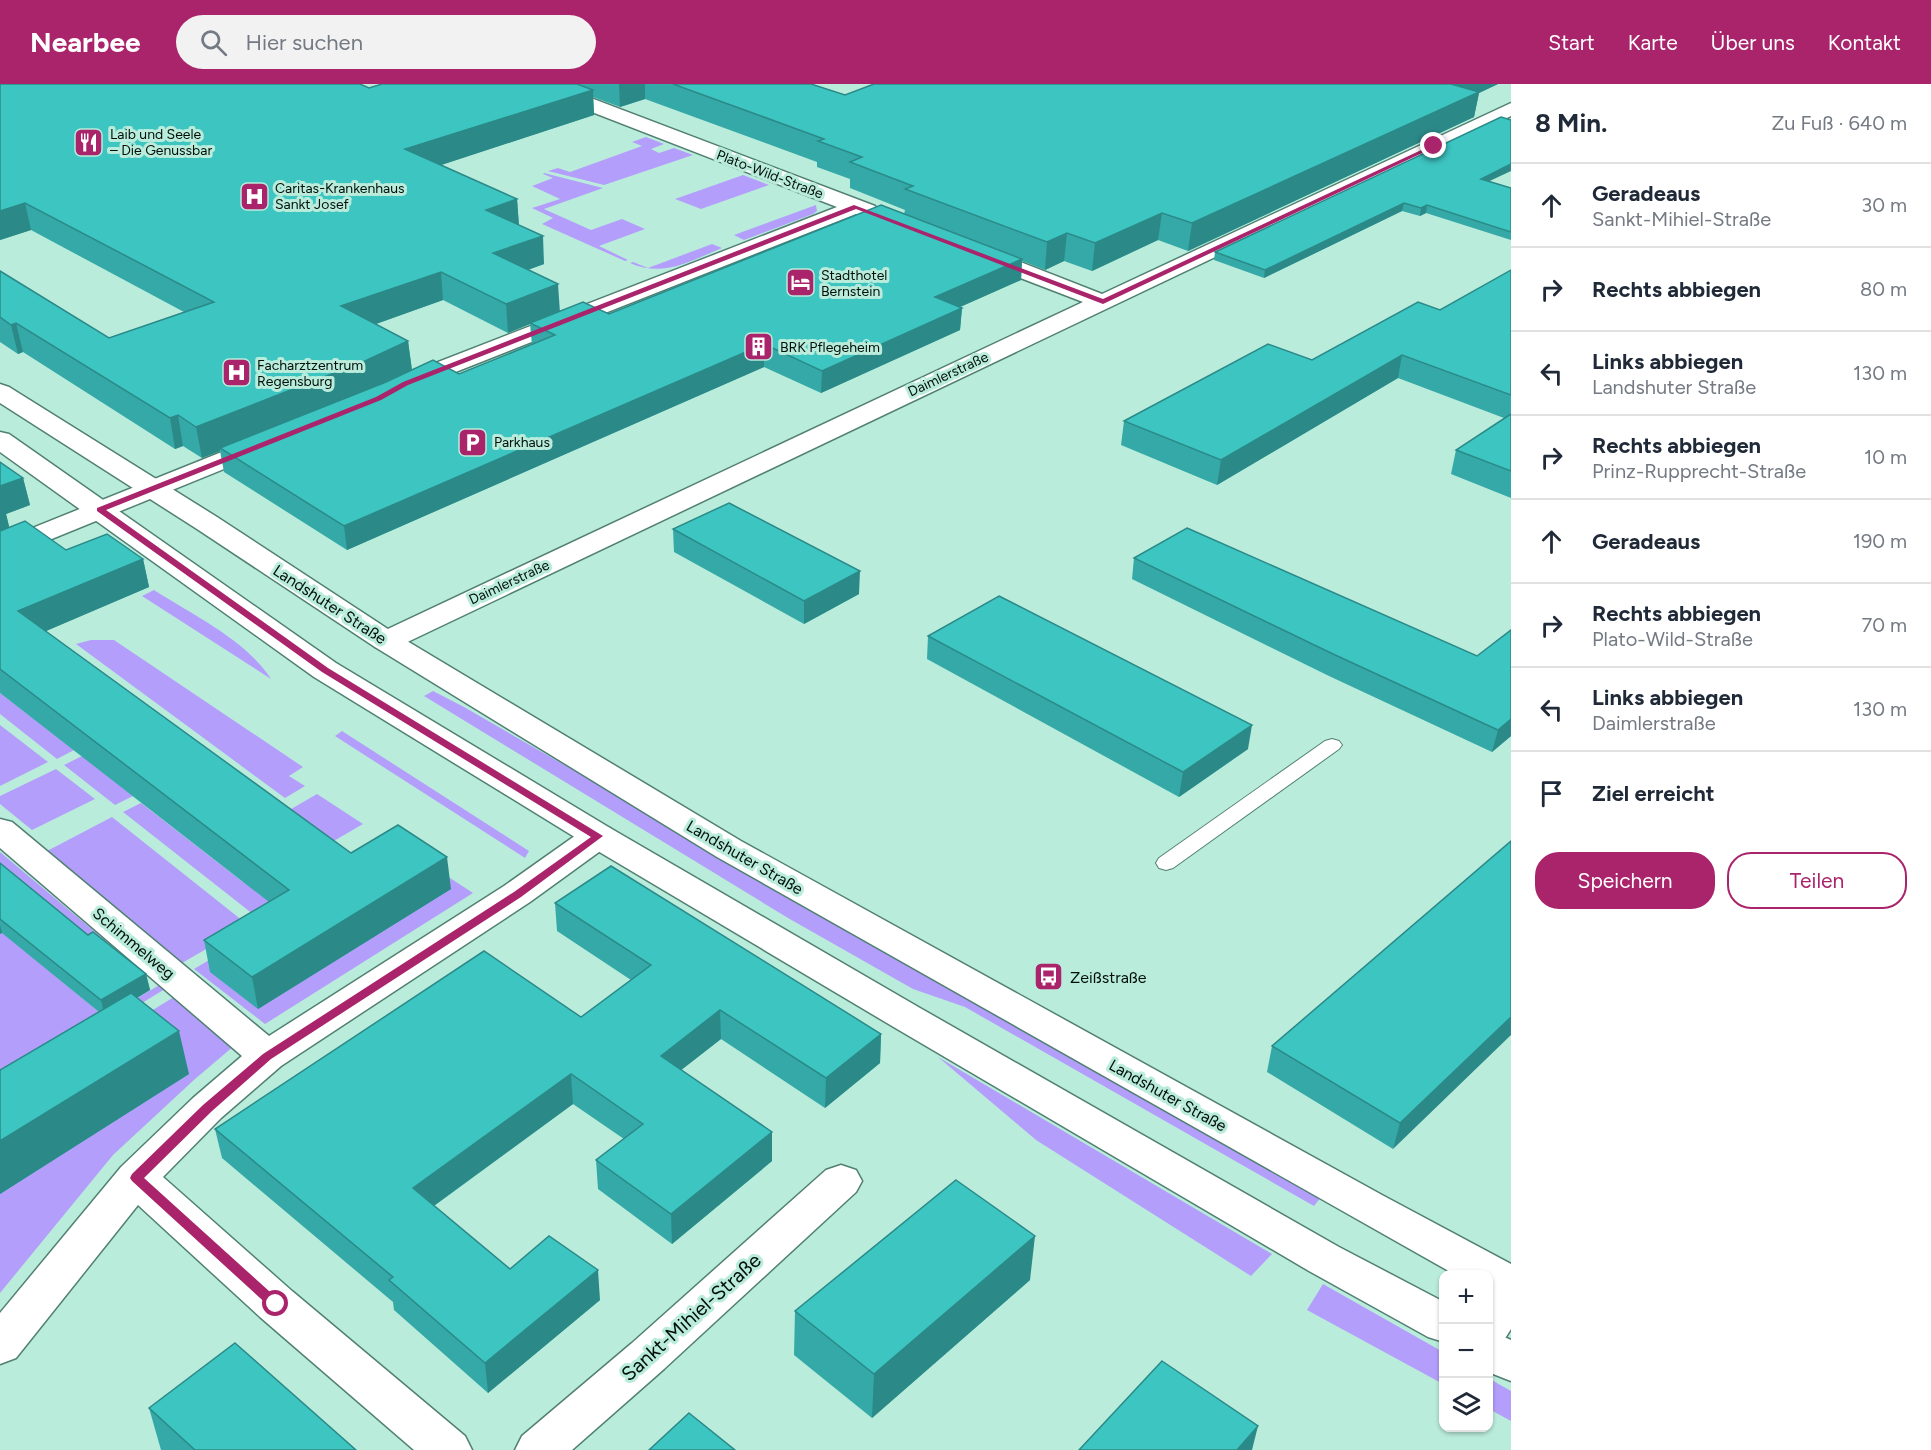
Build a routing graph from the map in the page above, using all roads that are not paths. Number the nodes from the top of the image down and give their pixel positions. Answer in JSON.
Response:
{"nodes":[{"id":1,"x":537,"y":84,"type":"edge"},
{"id":2,"x":1511,"y":109,"type":"edge"},
{"id":3,"x":856,"y":207,"type":"junction"},
{"id":4,"x":890,"y":220,"type":"edge"},
{"id":5,"x":965,"y":249,"type":"edge"},
{"id":6,"x":1103,"y":302,"type":"junction"},
{"id":7,"x":0,"y":392,"type":"edge"},
{"id":8,"x":387,"y":393,"type":"edge"},
{"id":9,"x":285,"y":435,"type":"edge"},
{"id":10,"x":0,"y":440,"type":"edge"},
{"id":11,"x":153,"y":488,"type":"junction"},
{"id":12,"x":100,"y":510,"type":"junction"},
{"id":13,"x":0,"y":551,"type":"edge"},
{"id":14,"x":386,"y":641,"type":"junction"},
{"id":15,"x":1332,"y":745,"type":"dead end"},
{"id":16,"x":2,"y":836,"type":"edge"},
{"id":17,"x":598,"y":836,"type":"junction"},
{"id":18,"x":1166,"y":863,"type":"dead end"},
{"id":19,"x":267,"y":1056,"type":"junction"},
{"id":20,"x":136,"y":1178,"type":"junction"},
{"id":21,"x":841,"y":1181,"type":"dead end"},
{"id":22,"x":1511,"y":1285,"type":"edge"},
{"id":23,"x":1511,"y":1292,"type":"edge"},
{"id":24,"x":1439,"y":1322,"type":"edge"},
{"id":25,"x":1490,"y":1324,"type":"edge"},
{"id":26,"x":0,"y":1345,"type":"edge"},
{"id":27,"x":1493,"y":1352,"type":"edge"},
{"id":28,"x":1511,"y":1362,"type":"edge"},
{"id":29,"x":448,"y":1450,"type":"edge"},
{"id":30,"x":539,"y":1450,"type":"edge"}],
"edges":[{"from":1,"to":3,"type":"street","name":"Plato-Wild-Straße"},
{"from":2,"to":6,"type":"street","name":"Daimlerstraße"},
{"from":3,"to":4,"type":"street","name":"Plato-Wild-Straße"},
{"from":3,"to":8,"type":"street"},
{"from":5,"to":6,"type":"street"},
{"from":6,"to":14,"type":"street","name":"Daimlerstraße"},
{"from":7,"to":11,"type":"street","name":"Landshuter Straße"},
{"from":9,"to":11,"type":"street"},
{"from":10,"to":12,"type":"street"},
{"from":11,"to":12,"type":"street"},
{"from":11,"to":14,"type":"street","name":"Landshuter Straße"},
{"from":12,"to":13,"type":"street"},
{"from":12,"to":17,"type":"street"},
{"from":14,"to":22,"type":"street","name":"Landshuter Straße"},
{"from":15,"to":18,"type":"lane"},
{"from":16,"to":19,"type":"street","name":"Schimmelweg"},
{"from":17,"to":19,"type":"street"},
{"from":17,"to":24,"type":"street"},
{"from":19,"to":20,"type":"street"},
{"from":20,"to":26,"type":"street"},
{"from":20,"to":29,"type":"street"},
{"from":21,"to":30,"type":"street","name":"Sankt-Mihiel-Straße"},
{"from":23,"to":25,"type":"street"},
{"from":27,"to":28,"type":"street"}]}
